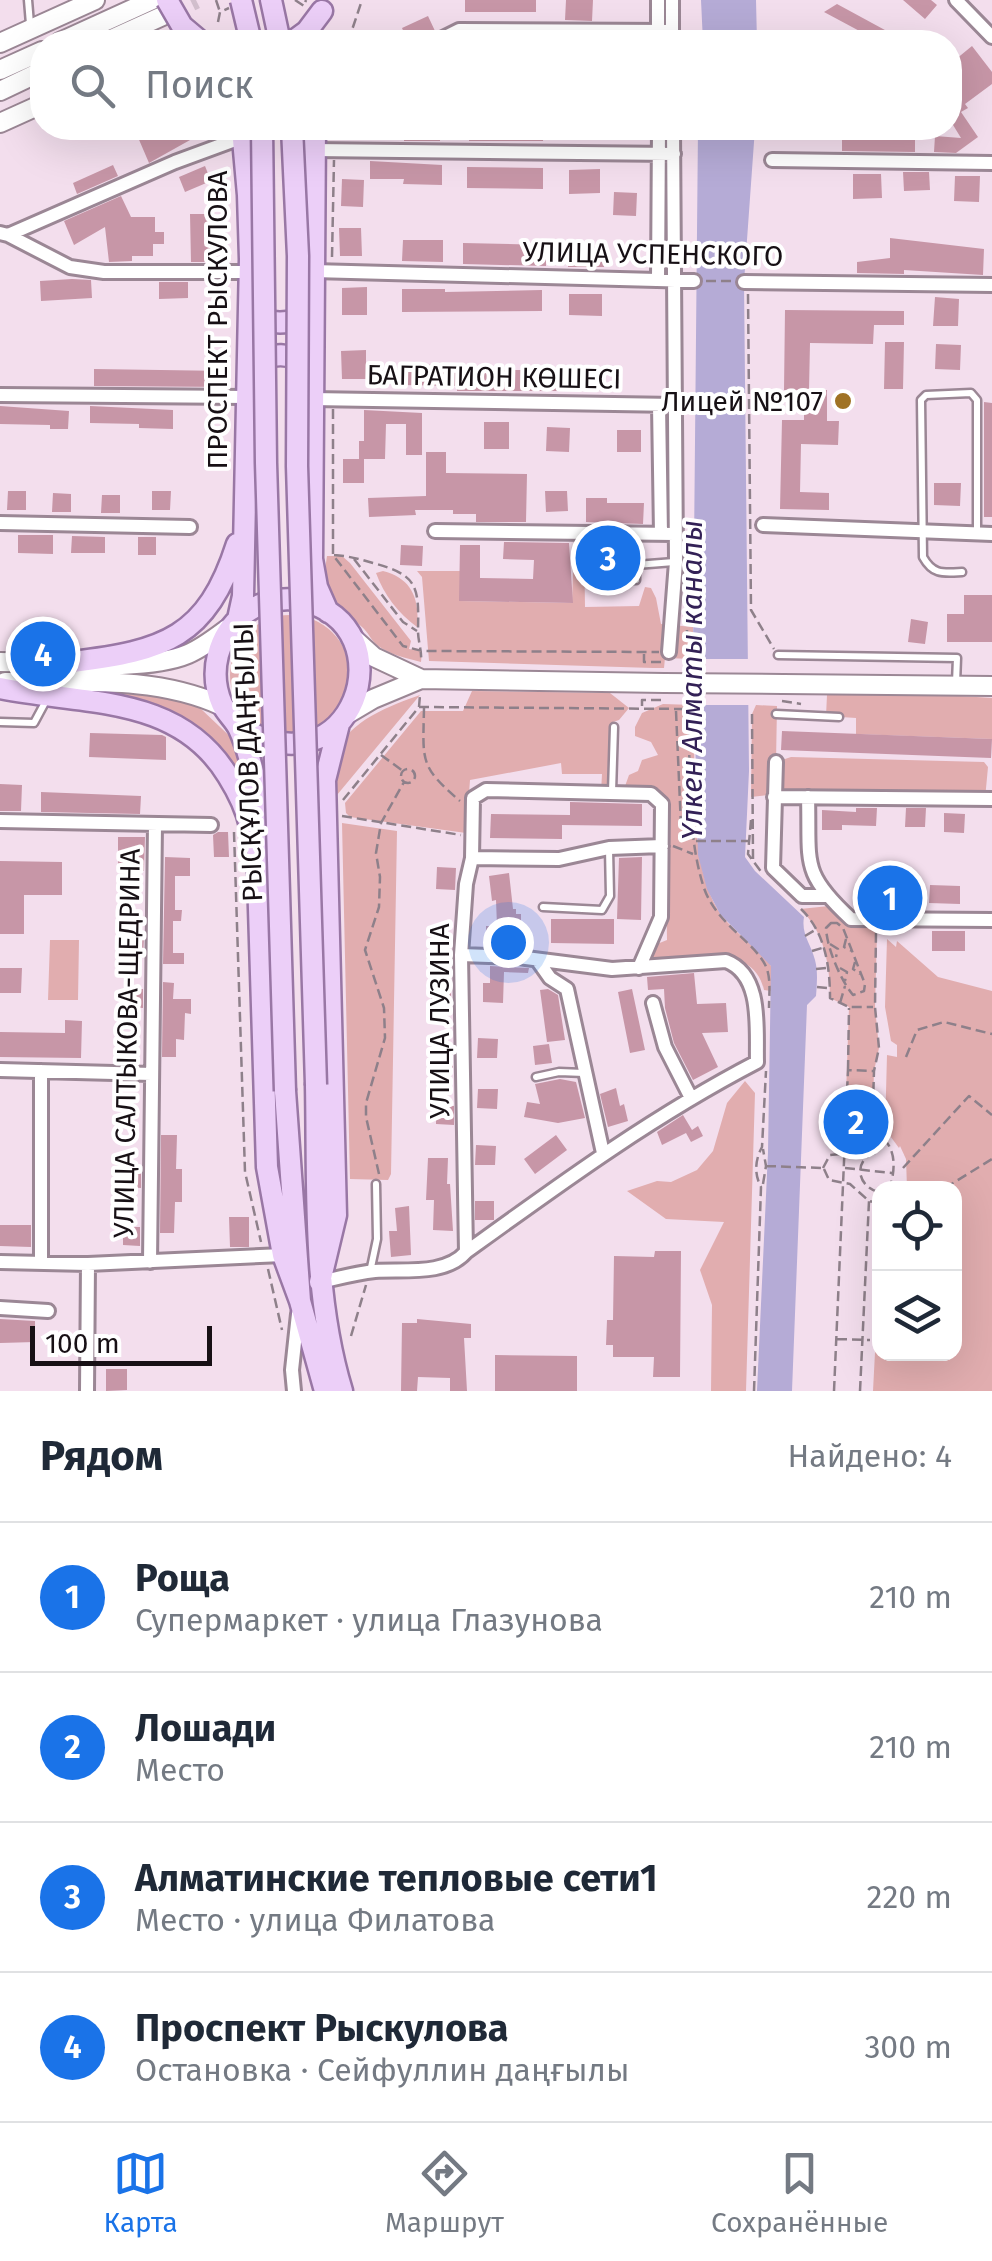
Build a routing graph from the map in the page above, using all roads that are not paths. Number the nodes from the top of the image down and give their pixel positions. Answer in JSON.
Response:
{"nodes":[{"id":1,"x":28,"y":0,"type":"edge"},
{"id":2,"x":95,"y":0,"type":"edge"},
{"id":3,"x":152,"y":0,"type":"tunnel mouth"},
{"id":4,"x":241,"y":0,"type":"edge"},
{"id":5,"x":271,"y":0,"type":"edge"},
{"id":6,"x":658,"y":0,"type":"edge"},
{"id":7,"x":672,"y":0,"type":"edge"},
{"id":8,"x":956,"y":0,"type":"edge"},
{"id":9,"x":318,"y":4,"type":"edge"},
{"id":10,"x":167,"y":7,"type":"edge"},
{"id":11,"x":31,"y":29,"type":"junction"},
{"id":12,"x":86,"y":30,"type":"edge"},
{"id":13,"x":126,"y":30,"type":"edge"},
{"id":14,"x":187,"y":30,"type":"edge"},
{"id":15,"x":248,"y":30,"type":"edge"},
{"id":16,"x":277,"y":30,"type":"edge"},
{"id":17,"x":308,"y":30,"type":"edge"},
{"id":18,"x":319,"y":30,"type":"edge"},
{"id":19,"x":664,"y":30,"type":"edge"},
{"id":20,"x":666,"y":30,"type":"edge"},
{"id":21,"x":992,"y":37,"type":"edge"},
{"id":22,"x":0,"y":43,"type":"edge"},
{"id":23,"x":30,"y":56,"type":"edge"},
{"id":24,"x":0,"y":70,"type":"edge"},
{"id":25,"x":30,"y":77,"type":"edge"},
{"id":26,"x":0,"y":91,"type":"edge"},
{"id":27,"x":30,"y":109,"type":"edge"},
{"id":28,"x":0,"y":123,"type":"edge"},
{"id":29,"x":228,"y":140,"type":"edge"},
{"id":30,"x":249,"y":140,"type":"edge"},
{"id":31,"x":249,"y":140,"type":"edge"},
{"id":32,"x":293,"y":140,"type":"edge"},
{"id":33,"x":314,"y":140,"type":"edge"},
{"id":34,"x":662,"y":140,"type":"edge"},
{"id":35,"x":670,"y":140,"type":"edge"},
{"id":36,"x":314,"y":150,"type":"junction"},
{"id":37,"x":666,"y":154,"type":"junction"},
{"id":38,"x":772,"y":160,"type":"dead end"},
{"id":39,"x":992,"y":163,"type":"edge"},
{"id":40,"x":4,"y":234,"type":"edge"},
{"id":41,"x":313,"y":271,"type":"junction"},
{"id":42,"x":250,"y":272,"type":"junction"},
{"id":43,"x":658,"y":280,"type":"junction"},
{"id":44,"x":675,"y":280,"type":"junction"},
{"id":45,"x":694,"y":280,"type":"road end"},
{"id":46,"x":992,"y":285,"type":"edge"},
{"id":47,"x":746,"y":288,"type":"road end"},
{"id":48,"x":313,"y":307,"type":"junction"},
{"id":49,"x":249,"y":309,"type":"junction"},
{"id":50,"x":312,"y":369,"type":"junction"},
{"id":51,"x":248,"y":374,"type":"junction"},
{"id":52,"x":0,"y":394,"type":"edge"},
{"id":53,"x":247,"y":398,"type":"junction"},
{"id":54,"x":312,"y":398,"type":"junction"},
{"id":55,"x":659,"y":405,"type":"junction"},
{"id":56,"x":675,"y":405,"type":"junction"},
{"id":57,"x":244,"y":512,"type":"junction"},
{"id":58,"x":0,"y":523,"type":"edge"},
{"id":59,"x":762,"y":525,"type":"dead end"},
{"id":60,"x":190,"y":526,"type":"dead end"},
{"id":61,"x":435,"y":531,"type":"dead end"},
{"id":62,"x":922,"y":531,"type":"junction"},
{"id":63,"x":668,"y":534,"type":"junction"},
{"id":64,"x":985,"y":534,"type":"edge"},
{"id":65,"x":676,"y":562,"type":"junction"},
{"id":66,"x":962,"y":572,"type":"dead end"},
{"id":67,"x":599,"y":580,"type":"dead end"},
{"id":68,"x":328,"y":612,"type":"junction"},
{"id":69,"x":232,"y":624,"type":"junction"},
{"id":70,"x":353,"y":638,"type":"junction"},
{"id":71,"x":778,"y":655,"type":"road end"},
{"id":72,"x":666,"y":657,"type":"road end"},
{"id":73,"x":0,"y":662,"type":"edge"},
{"id":74,"x":72,"y":662,"type":"junction"},
{"id":75,"x":420,"y":678,"type":"junction"},
{"id":76,"x":0,"y":685,"type":"edge"},
{"id":77,"x":956,"y":686,"type":"junction"},
{"id":78,"x":992,"y":686,"type":"edge"},
{"id":79,"x":49,"y":696,"type":"junction"},
{"id":80,"x":222,"y":706,"type":"junction"},
{"id":81,"x":776,"y":714,"type":"dead end"},
{"id":82,"x":840,"y":717,"type":"dead end"},
{"id":83,"x":342,"y":720,"type":"junction"},
{"id":84,"x":0,"y":722,"type":"edge"},
{"id":85,"x":237,"y":724,"type":"junction"},
{"id":86,"x":614,"y":727,"type":"dead end"},
{"id":87,"x":776,"y":762,"type":"dead end"},
{"id":88,"x":612,"y":793,"type":"junction"},
{"id":89,"x":774,"y":797,"type":"junction"},
{"id":90,"x":808,"y":797,"type":"junction"},
{"id":91,"x":992,"y":798,"type":"edge"},
{"id":92,"x":0,"y":821,"type":"edge"},
{"id":93,"x":155,"y":824,"type":"junction"},
{"id":94,"x":212,"y":825,"type":"dead end"},
{"id":95,"x":662,"y":846,"type":"junction"},
{"id":96,"x":609,"y":848,"type":"junction"},
{"id":97,"x":472,"y":858,"type":"junction"},
{"id":98,"x":258,"y":862,"type":"junction"},
{"id":99,"x":826,"y":896,"type":"junction"},
{"id":100,"x":543,"y":908,"type":"dead end"},
{"id":101,"x":992,"y":920,"type":"edge"},
{"id":102,"x":460,"y":954,"type":"junction"},
{"id":103,"x":538,"y":961,"type":"junction"},
{"id":104,"x":639,"y":968,"type":"junction"},
{"id":105,"x":653,"y":1003,"type":"dead end"},
{"id":106,"x":0,"y":1070,"type":"edge"},
{"id":107,"x":41,"y":1072,"type":"junction"},
{"id":108,"x":152,"y":1074,"type":"junction"},
{"id":109,"x":585,"y":1074,"type":"junction"},
{"id":110,"x":536,"y":1078,"type":"dead end"},
{"id":111,"x":690,"y":1096,"type":"junction"},
{"id":112,"x":603,"y":1153,"type":"junction"},
{"id":113,"x":378,"y":1182,"type":"road end"},
{"id":114,"x":466,"y":1252,"type":"junction"},
{"id":115,"x":274,"y":1256,"type":"junction"},
{"id":116,"x":0,"y":1262,"type":"edge"},
{"id":117,"x":41,"y":1262,"type":"junction"},
{"id":118,"x":150,"y":1262,"type":"junction"},
{"id":119,"x":88,"y":1264,"type":"junction"},
{"id":120,"x":370,"y":1272,"type":"junction"},
{"id":121,"x":320,"y":1282,"type":"junction"},
{"id":122,"x":300,"y":1301,"type":"junction"},
{"id":123,"x":0,"y":1308,"type":"edge"},
{"id":124,"x":48,"y":1311,"type":"dead end"},
{"id":125,"x":88,"y":1391,"type":"edge"},
{"id":126,"x":294,"y":1391,"type":"edge"},
{"id":127,"x":325,"y":1391,"type":"edge"},
{"id":128,"x":342,"y":1391,"type":"edge"}],
"edges":[{"from":1,"to":11,"type":"lane"},
{"from":2,"to":11,"type":"main road"},
{"from":3,"to":12,"type":"main road"},
{"from":4,"to":15,"type":"main road","bridge":true},
{"from":5,"to":16,"type":"main road"},
{"from":6,"to":19,"type":"street"},
{"from":7,"to":20,"type":"street"},
{"from":8,"to":21,"type":"street"},
{"from":9,"to":17,"type":"main road"},
{"from":9,"to":18,"type":"main road"},
{"from":10,"to":13,"type":"main road"},
{"from":10,"to":14,"type":"main road","bridge":true},
{"from":11,"to":22,"type":"main road"},
{"from":23,"to":24,"type":"main road"},
{"from":25,"to":26,"type":"main road"},
{"from":27,"to":28,"type":"main road"},
{"from":29,"to":40,"type":"street"},
{"from":30,"to":42,"type":"main road","name":"ПРОСПЕКТ РЫСКУЛОВА"},
{"from":31,"to":122,"type":"main road","name":"РЫСҚҰЛОВ ДАҢҒЫЛЫ","bridge":true},
{"from":32,"to":121,"type":"main road","name":"РЫСҚҰЛОВ ДАҢҒЫЛЫ","bridge":true},
{"from":33,"to":36,"type":"main road"},
{"from":34,"to":37,"type":"street"},
{"from":35,"to":37,"type":"street"},
{"from":36,"to":37,"type":"street"},
{"from":36,"to":41,"type":"main road"},
{"from":37,"to":43,"type":"street"},
{"from":37,"to":44,"type":"street"},
{"from":38,"to":39,"type":"street"},
{"from":40,"to":42,"type":"street"},
{"from":41,"to":43,"type":"street","name":"УЛИЦА УСПЕНСКОГО"},
{"from":41,"to":48,"type":"main road"},
{"from":42,"to":49,"type":"main road","name":"ПРОСПЕКТ РЫСКУЛОВА"},
{"from":43,"to":44,"type":"street","name":"УЛИЦА УСПЕНСКОГО"},
{"from":44,"to":45,"type":"street","name":"УЛИЦА УСПЕНСКОГО"},
{"from":44,"to":56,"type":"street"},
{"from":46,"to":47,"type":"street","name":"УЛИЦА УСПЕНСКОГО"},
{"from":48,"to":49,"type":"main road"},
{"from":48,"to":50,"type":"main road"},
{"from":49,"to":51,"type":"main road","name":"ПРОСПЕКТ РЫСКУЛОВА"},
{"from":50,"to":51,"type":"main road"},
{"from":50,"to":54,"type":"main road"},
{"from":51,"to":53,"type":"main road","name":"ПРОСПЕКТ РЫСКУЛОВА"},
{"from":52,"to":53,"type":"street"},
{"from":53,"to":57,"type":"main road","name":"ПРОСПЕКТ РЫСКУЛОВА"},
{"from":54,"to":55,"type":"street","name":"БАГРАТИОН КӨШЕСІ"},
{"from":54,"to":68,"type":"main road"},
{"from":55,"to":56,"type":"street","name":"БАГРАТИОН КӨШЕСІ"},
{"from":55,"to":63,"type":"street"},
{"from":56,"to":63,"type":"street"},
{"from":57,"to":69,"type":"main road"},
{"from":57,"to":74,"type":"main road"},
{"from":58,"to":60,"type":"street"},
{"from":59,"to":62,"type":"street"},
{"from":61,"to":63,"type":"street"},
{"from":62,"to":64,"type":"street"},
{"from":62,"to":64,"type":"lane"},
{"from":62,"to":66,"type":"lane"},
{"from":63,"to":65,"type":"street"},
{"from":65,"to":67,"type":"lane"},
{"from":65,"to":72,"type":"street"},
{"from":68,"to":69,"type":"main road"},
{"from":68,"to":70,"type":"main road"},
{"from":69,"to":74,"type":"main road"},
{"from":69,"to":80,"type":"main road"},
{"from":70,"to":75,"type":"main road"},
{"from":70,"to":83,"type":"main road"},
{"from":71,"to":77,"type":"lane"},
{"from":73,"to":74,"type":"main road"},
{"from":75,"to":77,"type":"main road","bridge":true},
{"from":75,"to":83,"type":"main road"},
{"from":76,"to":79,"type":"main road"},
{"from":76,"to":80,"type":"main road"},
{"from":77,"to":78,"type":"main road"},
{"from":79,"to":84,"type":"lane"},
{"from":79,"to":98,"type":"main road"},
{"from":80,"to":85,"type":"main road"},
{"from":81,"to":82,"type":"lane"},
{"from":83,"to":85,"type":"main road"},
{"from":83,"to":121,"type":"main road"},
{"from":85,"to":98,"type":"main road"},
{"from":86,"to":88,"type":"lane"},
{"from":87,"to":89,"type":"street"},
{"from":88,"to":95,"type":"street"},
{"from":88,"to":97,"type":"street","name":"УЛИЦА ЛУЗИНА"},
{"from":89,"to":90,"type":"street"},
{"from":89,"to":99,"type":"street"},
{"from":90,"to":91,"type":"street"},
{"from":90,"to":99,"type":"street"},
{"from":92,"to":93,"type":"street"},
{"from":93,"to":94,"type":"street"},
{"from":93,"to":108,"type":"street","name":"УЛИЦА САЛТЫКОВА-ЩЕДРИНА"},
{"from":95,"to":96,"type":"street"},
{"from":95,"to":104,"type":"street"},
{"from":96,"to":97,"type":"street"},
{"from":96,"to":100,"type":"lane"},
{"from":97,"to":102,"type":"street","name":"УЛИЦА ЛУЗИНА"},
{"from":98,"to":115,"type":"main road"},
{"from":99,"to":101,"type":"street"},
{"from":102,"to":103,"type":"street"},
{"from":102,"to":114,"type":"street","name":"УЛИЦА ЛУЗИНА"},
{"from":103,"to":104,"type":"street"},
{"from":103,"to":109,"type":"street"},
{"from":104,"to":111,"type":"street"},
{"from":105,"to":111,"type":"street"},
{"from":106,"to":107,"type":"street"},
{"from":107,"to":108,"type":"street"},
{"from":107,"to":117,"type":"street"},
{"from":108,"to":118,"type":"street","name":"УЛИЦА САЛТЫКОВА-ЩЕДРИНА"},
{"from":109,"to":110,"type":"lane"},
{"from":109,"to":112,"type":"street"},
{"from":111,"to":112,"type":"street"},
{"from":112,"to":114,"type":"street"},
{"from":113,"to":120,"type":"lane"},
{"from":114,"to":120,"type":"street"},
{"from":115,"to":118,"type":"street"},
{"from":115,"to":122,"type":"main road"},
{"from":116,"to":117,"type":"street"},
{"from":117,"to":119,"type":"street"},
{"from":118,"to":119,"type":"street"},
{"from":119,"to":125,"type":"street"},
{"from":120,"to":121,"type":"street"},
{"from":121,"to":128,"type":"main road","name":"РЫСҚҰЛОВ ДАҢҒЫЛЫ"},
{"from":122,"to":126,"type":"street"},
{"from":122,"to":127,"type":"main road","name":"РЫСҚҰЛОВ ДАҢҒЫЛЫ"},
{"from":123,"to":124,"type":"street"}]}
